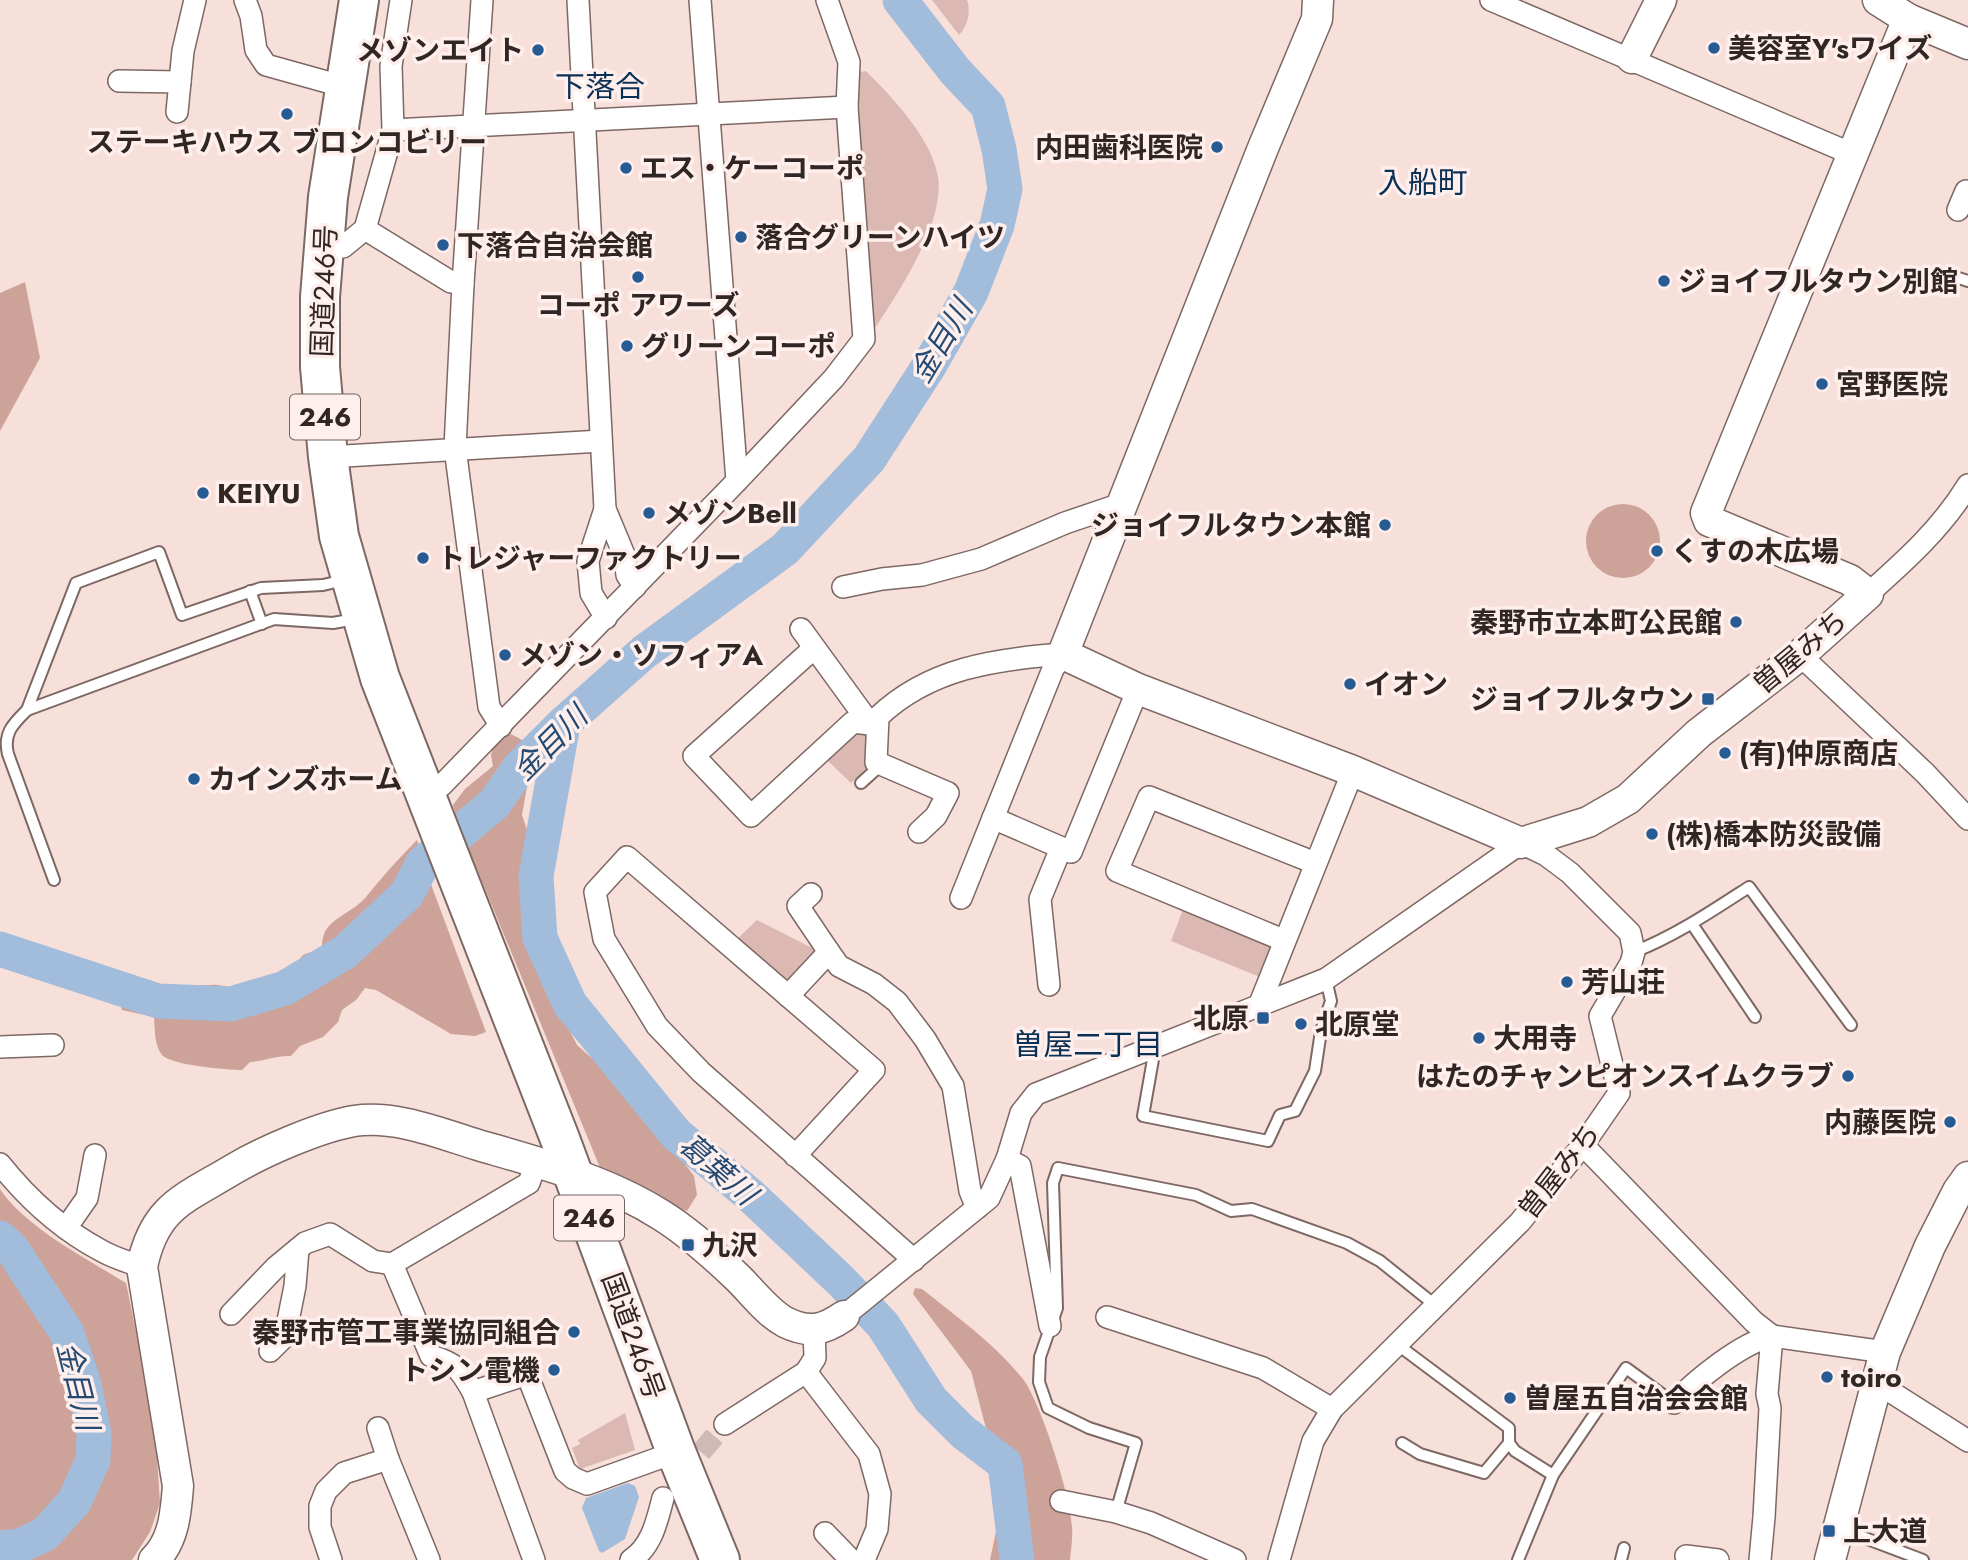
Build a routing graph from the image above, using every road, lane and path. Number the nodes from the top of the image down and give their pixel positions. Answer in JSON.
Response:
{"nodes":[{"id":1,"x":195,"y":0,"type":"edge"},
{"id":2,"x":245,"y":0,"type":"edge"},
{"id":3,"x":359,"y":0,"type":"edge"},
{"id":4,"x":401,"y":0,"type":"edge"},
{"id":5,"x":482,"y":0,"type":"edge"},
{"id":6,"x":578,"y":0,"type":"edge"},
{"id":7,"x":700,"y":0,"type":"edge"},
{"id":8,"x":827,"y":0,"type":"edge"},
{"id":9,"x":1318,"y":0,"type":"edge"},
{"id":10,"x":1491,"y":0,"type":"edge"},
{"id":11,"x":1661,"y":0,"type":"edge"},
{"id":12,"x":1878,"y":0,"type":"edge"},
{"id":13,"x":1908,"y":19,"type":"junction"},
{"id":14,"x":1968,"y":44,"type":"edge"},
{"id":15,"x":1632,"y":58,"type":"junction"},
{"id":16,"x":119,"y":81,"type":"dead end"},
{"id":17,"x":180,"y":82,"type":"junction"},
{"id":18,"x":345,"y":87,"type":"junction"},
{"id":19,"x":847,"y":107,"type":"junction"},
{"id":20,"x":177,"y":112,"type":"dead end"},
{"id":21,"x":709,"y":114,"type":"junction"},
{"id":22,"x":584,"y":120,"type":"junction"},
{"id":23,"x":473,"y":126,"type":"junction"},
{"id":24,"x":393,"y":130,"type":"junction"},
{"id":25,"x":1852,"y":154,"type":"junction"},
{"id":26,"x":365,"y":229,"type":"junction"},
{"id":27,"x":343,"y":247,"type":"dead end"},
{"id":28,"x":1952,"y":276,"type":"dead end"},
{"id":29,"x":1968,"y":281,"type":"edge"},
{"id":30,"x":463,"y":284,"type":"junction"},
{"id":31,"x":601,"y":441,"type":"junction"},
{"id":32,"x":455,"y":448,"type":"junction"},
{"id":33,"x":328,"y":457,"type":"junction"},
{"id":34,"x":737,"y":481,"type":"junction"},
{"id":35,"x":1968,"y":485,"type":"edge"},
{"id":36,"x":1121,"y":504,"type":"junction"},
{"id":37,"x":605,"y":509,"type":"junction"},
{"id":38,"x":1962,"y":510,"type":"edge"},
{"id":39,"x":351,"y":579,"type":"junction"},
{"id":40,"x":635,"y":587,"type":"junction"},
{"id":41,"x":843,"y":587,"type":"dead end"},
{"id":42,"x":250,"y":591,"type":"junction"},
{"id":43,"x":1868,"y":594,"type":"junction"},
{"id":44,"x":361,"y":617,"type":"junction"},
{"id":45,"x":606,"y":618,"type":"junction"},
{"id":46,"x":262,"y":624,"type":"junction"},
{"id":47,"x":801,"y":629,"type":"dead end"},
{"id":48,"x":813,"y":649,"type":"junction"},
{"id":49,"x":1063,"y":654,"type":"junction"},
{"id":50,"x":1800,"y":655,"type":"junction"},
{"id":51,"x":1138,"y":689,"type":"junction"},
{"id":52,"x":27,"y":710,"type":"junction"},
{"id":53,"x":874,"y":721,"type":"junction"},
{"id":54,"x":501,"y":726,"type":"junction"},
{"id":55,"x":882,"y":764,"type":"junction"},
{"id":56,"x":1353,"y":771,"type":"junction"},
{"id":57,"x":862,"y":783,"type":"dead end"},
{"id":58,"x":438,"y":803,"type":"junction"},
{"id":59,"x":993,"y":818,"type":"junction"},
{"id":60,"x":1968,"y":818,"type":"edge"},
{"id":61,"x":919,"y":832,"type":"dead end"},
{"id":62,"x":1521,"y":843,"type":"junction"},
{"id":63,"x":1061,"y":848,"type":"junction"},
{"id":64,"x":1315,"y":863,"type":"junction"},
{"id":65,"x":54,"y":880,"type":"dead end"},
{"id":66,"x":811,"y":894,"type":"dead end"},
{"id":67,"x":961,"y":898,"type":"dead end"},
{"id":68,"x":1692,"y":924,"type":"junction"},
{"id":69,"x":1283,"y":940,"type":"junction"},
{"id":70,"x":829,"y":952,"type":"junction"},
{"id":71,"x":1634,"y":952,"type":"junction"},
{"id":72,"x":1326,"y":979,"type":"junction"},
{"id":73,"x":1049,"y":985,"type":"dead end"},
{"id":74,"x":788,"y":996,"type":"junction"},
{"id":75,"x":1259,"y":1006,"type":"junction"},
{"id":76,"x":1755,"y":1017,"type":"dead end"},
{"id":77,"x":1851,"y":1025,"type":"dead end"},
{"id":78,"x":53,"y":1045,"type":"dead end"},
{"id":79,"x":0,"y":1047,"type":"edge"},
{"id":80,"x":1155,"y":1048,"type":"junction"},
{"id":81,"x":1583,"y":1145,"type":"junction"},
{"id":82,"x":96,"y":1156,"type":"dead end"},
{"id":83,"x":795,"y":1156,"type":"junction"},
{"id":84,"x":1007,"y":1159,"type":"junction"},
{"id":85,"x":536,"y":1163,"type":"junction"},
{"id":86,"x":0,"y":1164,"type":"edge"},
{"id":87,"x":573,"y":1174,"type":"junction"},
{"id":88,"x":1968,"y":1177,"type":"edge"},
{"id":89,"x":977,"y":1208,"type":"junction"},
{"id":90,"x":66,"y":1228,"type":"junction"},
{"id":91,"x":298,"y":1249,"type":"junction"},
{"id":92,"x":392,"y":1264,"type":"junction"},
{"id":93,"x":907,"y":1266,"type":"junction"},
{"id":94,"x":142,"y":1267,"type":"junction"},
{"id":95,"x":1435,"y":1305,"type":"junction"},
{"id":96,"x":230,"y":1314,"type":"dead end"},
{"id":97,"x":844,"y":1316,"type":"joint"},
{"id":98,"x":1107,"y":1317,"type":"dead end"},
{"id":99,"x":1050,"y":1326,"type":"junction"},
{"id":100,"x":814,"y":1329,"type":"junction"},
{"id":101,"x":1772,"y":1336,"type":"junction"},
{"id":102,"x":1398,"y":1345,"type":"junction"},
{"id":103,"x":270,"y":1351,"type":"dead end"},
{"id":104,"x":1885,"y":1352,"type":"junction"},
{"id":105,"x":806,"y":1372,"type":"junction"},
{"id":106,"x":1877,"y":1382,"type":"junction"},
{"id":107,"x":473,"y":1392,"type":"junction"},
{"id":108,"x":1674,"y":1403,"type":"joint"},
{"id":109,"x":1332,"y":1409,"type":"junction"},
{"id":110,"x":725,"y":1424,"type":"tunnel mouth"},
{"id":111,"x":378,"y":1428,"type":"dead end"},
{"id":112,"x":1968,"y":1441,"type":"edge"},
{"id":113,"x":1402,"y":1443,"type":"dead end"},
{"id":114,"x":1508,"y":1443,"type":"junction"},
{"id":115,"x":676,"y":1452,"type":"junction"},
{"id":116,"x":388,"y":1459,"type":"junction"},
{"id":117,"x":1553,"y":1475,"type":"junction"},
{"id":118,"x":663,"y":1498,"type":"dead end"},
{"id":119,"x":1061,"y":1501,"type":"dead end"},
{"id":120,"x":1116,"y":1512,"type":"junction"},
{"id":121,"x":1837,"y":1527,"type":"junction"},
{"id":122,"x":825,"y":1533,"type":"dead end"},
{"id":123,"x":1686,"y":1556,"type":"dead end"},
{"id":124,"x":154,"y":1560,"type":"edge"},
{"id":125,"x":331,"y":1560,"type":"edge"},
{"id":126,"x":429,"y":1560,"type":"edge"},
{"id":127,"x":534,"y":1560,"type":"edge"},
{"id":128,"x":631,"y":1560,"type":"edge"},
{"id":129,"x":720,"y":1560,"type":"edge"},
{"id":130,"x":851,"y":1560,"type":"edge"},
{"id":131,"x":864,"y":1560,"type":"edge"},
{"id":132,"x":1235,"y":1560,"type":"edge"},
{"id":133,"x":1279,"y":1560,"type":"edge"},
{"id":134,"x":1518,"y":1560,"type":"edge"},
{"id":135,"x":1718,"y":1560,"type":"edge"},
{"id":136,"x":1760,"y":1560,"type":"edge"},
{"id":137,"x":1830,"y":1560,"type":"edge"},
{"id":138,"x":1923,"y":1560,"type":"edge"}],
"edges":[{"from":1,"to":17,"type":"street"},
{"from":2,"to":18,"type":"street"},
{"from":3,"to":18,"type":"highway","name":"国道246号","number":"246"},
{"from":4,"to":24,"type":"street"},
{"from":5,"to":23,"type":"street"},
{"from":6,"to":22,"type":"street"},
{"from":7,"to":21,"type":"street"},
{"from":8,"to":19,"type":"street"},
{"from":9,"to":36,"type":"street"},
{"from":10,"to":15,"type":"street"},
{"from":11,"to":15,"type":"street"},
{"from":12,"to":13,"type":"street"},
{"from":13,"to":14,"type":"street"},
{"from":13,"to":25,"type":"street"},
{"from":15,"to":25,"type":"street"},
{"from":16,"to":17,"type":"street"},
{"from":17,"to":20,"type":"street"},
{"from":18,"to":33,"type":"highway","name":"国道246号","number":"246"},
{"from":19,"to":21,"type":"street"},
{"from":19,"to":34,"type":"street"},
{"from":21,"to":22,"type":"street"},
{"from":21,"to":34,"type":"street"},
{"from":22,"to":23,"type":"street"},
{"from":22,"to":31,"type":"street"},
{"from":23,"to":24,"type":"street"},
{"from":23,"to":30,"type":"street"},
{"from":24,"to":26,"type":"street"},
{"from":25,"to":43,"type":"street"},
{"from":26,"to":27,"type":"street"},
{"from":26,"to":30,"type":"street"},
{"from":28,"to":29,"type":"lane"},
{"from":30,"to":32,"type":"street"},
{"from":31,"to":32,"type":"street"},
{"from":31,"to":37,"type":"street"},
{"from":32,"to":33,"type":"street"},
{"from":32,"to":54,"type":"street"},
{"from":33,"to":39,"type":"highway","name":"国道246号","number":"246"},
{"from":34,"to":40,"type":"street"},
{"from":35,"to":38,"type":"street","name":"曽屋みち"},
{"from":36,"to":41,"type":"street"},
{"from":36,"to":49,"type":"street"},
{"from":37,"to":40,"type":"street"},
{"from":37,"to":45,"type":"street"},
{"from":38,"to":43,"type":"street","name":"曽屋みち"},
{"from":39,"to":42,"type":"lane"},
{"from":39,"to":44,"type":"highway","name":"国道246号","number":"246"},
{"from":40,"to":45,"type":"street"},
{"from":42,"to":46,"type":"lane"},
{"from":42,"to":52,"type":"lane"},
{"from":43,"to":50,"type":"street","name":"曽屋みち"},
{"from":44,"to":46,"type":"lane"},
{"from":44,"to":58,"type":"highway","name":"国道246号","number":"246"},
{"from":45,"to":54,"type":"street"},
{"from":46,"to":52,"type":"lane"},
{"from":47,"to":48,"type":"street"},
{"from":48,"to":53,"type":"street"},
{"from":48,"to":53,"type":"street"},
{"from":49,"to":51,"type":"street"},
{"from":49,"to":53,"type":"street"},
{"from":49,"to":59,"type":"street"},
{"from":50,"to":60,"type":"street"},
{"from":50,"to":62,"type":"street","name":"曽屋みち"},
{"from":51,"to":56,"type":"street"},
{"from":51,"to":63,"type":"street"},
{"from":52,"to":65,"type":"lane"},
{"from":53,"to":55,"type":"street"},
{"from":54,"to":58,"type":"street"},
{"from":55,"to":57,"type":"lane"},
{"from":55,"to":61,"type":"street"},
{"from":56,"to":62,"type":"street"},
{"from":56,"to":64,"type":"street"},
{"from":58,"to":87,"type":"highway","name":"国道246号","number":"246"},
{"from":59,"to":63,"type":"street"},
{"from":59,"to":67,"type":"street"},
{"from":62,"to":71,"type":"street"},
{"from":62,"to":72,"type":"street"},
{"from":63,"to":73,"type":"street"},
{"from":64,"to":69,"type":"street"},
{"from":64,"to":69,"type":"street"},
{"from":66,"to":70,"type":"street"},
{"from":68,"to":71,"type":"lane"},
{"from":68,"to":76,"type":"lane"},
{"from":68,"to":77,"type":"lane"},
{"from":69,"to":75,"type":"street"},
{"from":70,"to":74,"type":"street"},
{"from":70,"to":89,"type":"street"},
{"from":71,"to":81,"type":"street","name":"曽屋みち"},
{"from":72,"to":75,"type":"street"},
{"from":72,"to":80,"type":"lane"},
{"from":74,"to":83,"type":"street"},
{"from":74,"to":83,"type":"street"},
{"from":75,"to":80,"type":"street"},
{"from":78,"to":79,"type":"street"},
{"from":80,"to":84,"type":"street"},
{"from":81,"to":95,"type":"street","name":"曽屋みち"},
{"from":81,"to":101,"type":"street"},
{"from":82,"to":90,"type":"street"},
{"from":83,"to":93,"type":"street"},
{"from":84,"to":89,"type":"street"},
{"from":84,"to":99,"type":"street"},
{"from":85,"to":87,"type":"street"},
{"from":85,"to":92,"type":"street"},
{"from":85,"to":94,"type":"street"},
{"from":86,"to":90,"type":"street"},
{"from":87,"to":100,"type":"street"},
{"from":87,"to":115,"type":"highway","name":"国道246号","number":"246"},
{"from":88,"to":104,"type":"street"},
{"from":89,"to":93,"type":"street"},
{"from":90,"to":94,"type":"street"},
{"from":91,"to":92,"type":"street"},
{"from":91,"to":96,"type":"street"},
{"from":91,"to":103,"type":"street"},
{"from":92,"to":107,"type":"street"},
{"from":93,"to":97,"type":"street"},
{"from":94,"to":124,"type":"street"},
{"from":95,"to":99,"type":"lane"},
{"from":95,"to":102,"type":"street","name":"曽屋みち"},
{"from":97,"to":100,"type":"street"},
{"from":98,"to":109,"type":"street"},
{"from":99,"to":120,"type":"lane"},
{"from":100,"to":105,"type":"street"},
{"from":101,"to":104,"type":"street"},
{"from":101,"to":108,"type":"street"},
{"from":101,"to":136,"type":"street"},
{"from":102,"to":109,"type":"street","name":"曽屋みち"},
{"from":102,"to":114,"type":"lane"},
{"from":104,"to":106,"type":"street"},
{"from":105,"to":110,"type":"street"},
{"from":105,"to":131,"type":"street"},
{"from":106,"to":112,"type":"street"},
{"from":106,"to":121,"type":"street"},
{"from":107,"to":115,"type":"street"},
{"from":107,"to":127,"type":"street"},
{"from":108,"to":117,"type":"lane"},
{"from":109,"to":133,"type":"street","name":"曽屋みち"},
{"from":111,"to":116,"type":"street"},
{"from":113,"to":114,"type":"lane"},
{"from":114,"to":117,"type":"lane"},
{"from":115,"to":129,"type":"highway","name":"国道246号","number":"246"},
{"from":116,"to":125,"type":"street"},
{"from":116,"to":126,"type":"street"},
{"from":117,"to":134,"type":"lane"},
{"from":118,"to":128,"type":"street"},
{"from":119,"to":120,"type":"street"},
{"from":120,"to":132,"type":"street"},
{"from":121,"to":137,"type":"street"},
{"from":121,"to":138,"type":"lane"},
{"from":122,"to":130,"type":"street"},
{"from":123,"to":135,"type":"street"}]}
